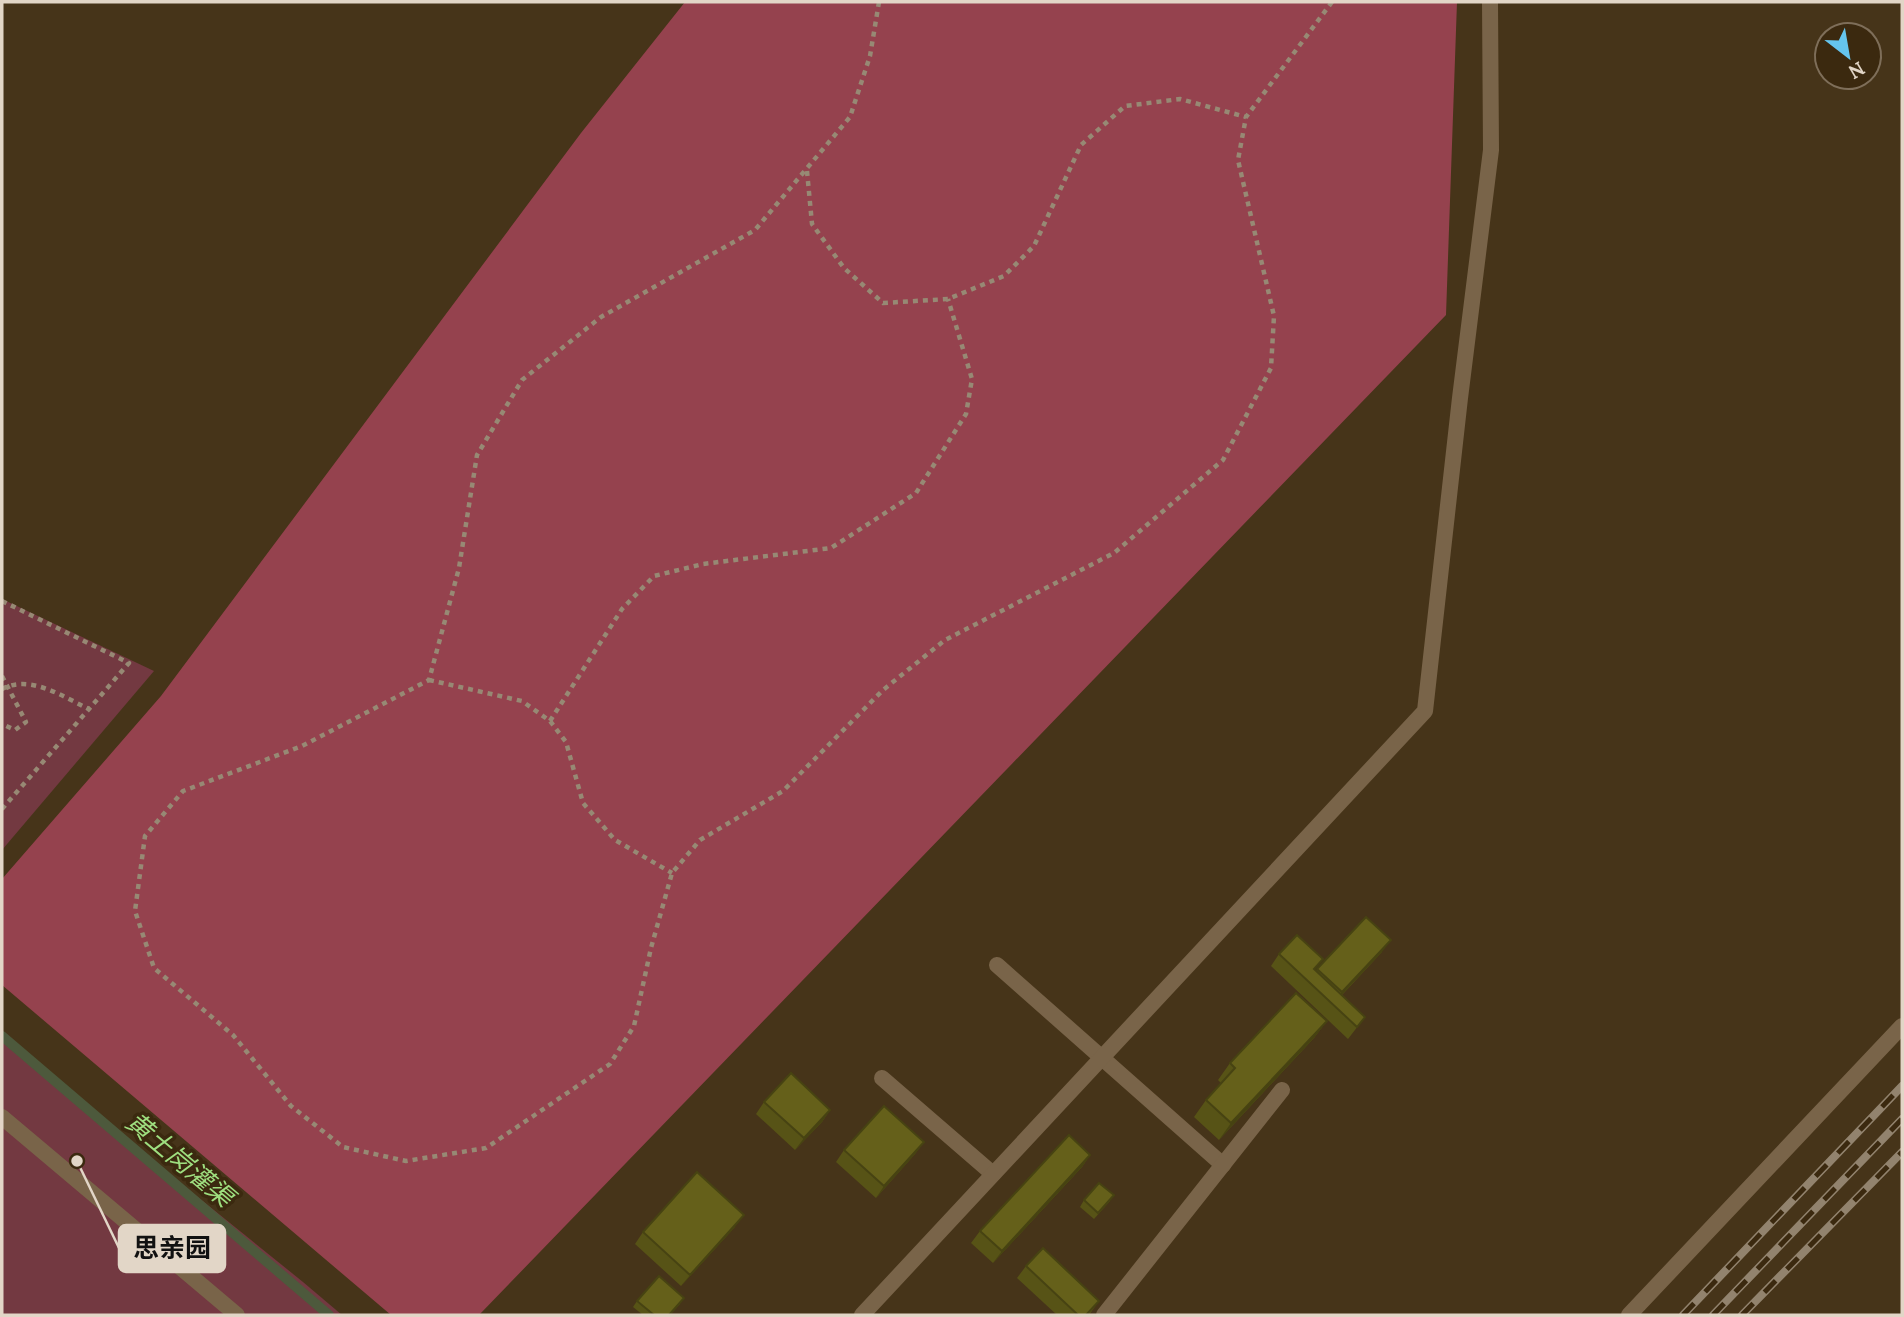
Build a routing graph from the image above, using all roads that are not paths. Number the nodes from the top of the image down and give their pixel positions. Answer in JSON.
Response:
{"nodes":[{"id":1,"x":1490,"y":2,"type":"edge"},
{"id":2,"x":997,"y":965,"type":"dead end"},
{"id":3,"x":1902,"y":1026,"type":"edge"},
{"id":4,"x":1102,"y":1058,"type":"junction"},
{"id":5,"x":882,"y":1078,"type":"dead end"},
{"id":6,"x":1282,"y":1090,"type":"edge"},
{"id":7,"x":2,"y":1117,"type":"edge"},
{"id":8,"x":1223,"y":1165,"type":"junction"},
{"id":9,"x":993,"y":1174,"type":"junction"},
{"id":10,"x":231,"y":1313,"type":"edge"},
{"id":11,"x":862,"y":1315,"type":"edge"},
{"id":12,"x":1104,"y":1315,"type":"edge"},
{"id":13,"x":1629,"y":1315,"type":"edge"}],
"edges":[{"from":1,"to":4,"type":"lane"},
{"from":2,"to":4,"type":"lane"},
{"from":3,"to":13,"type":"lane"},
{"from":4,"to":8,"type":"lane"},
{"from":4,"to":9,"type":"lane"},
{"from":5,"to":9,"type":"lane"},
{"from":6,"to":8,"type":"lane"},
{"from":7,"to":10,"type":"lane"},
{"from":8,"to":12,"type":"lane"},
{"from":9,"to":11,"type":"lane"}]}
